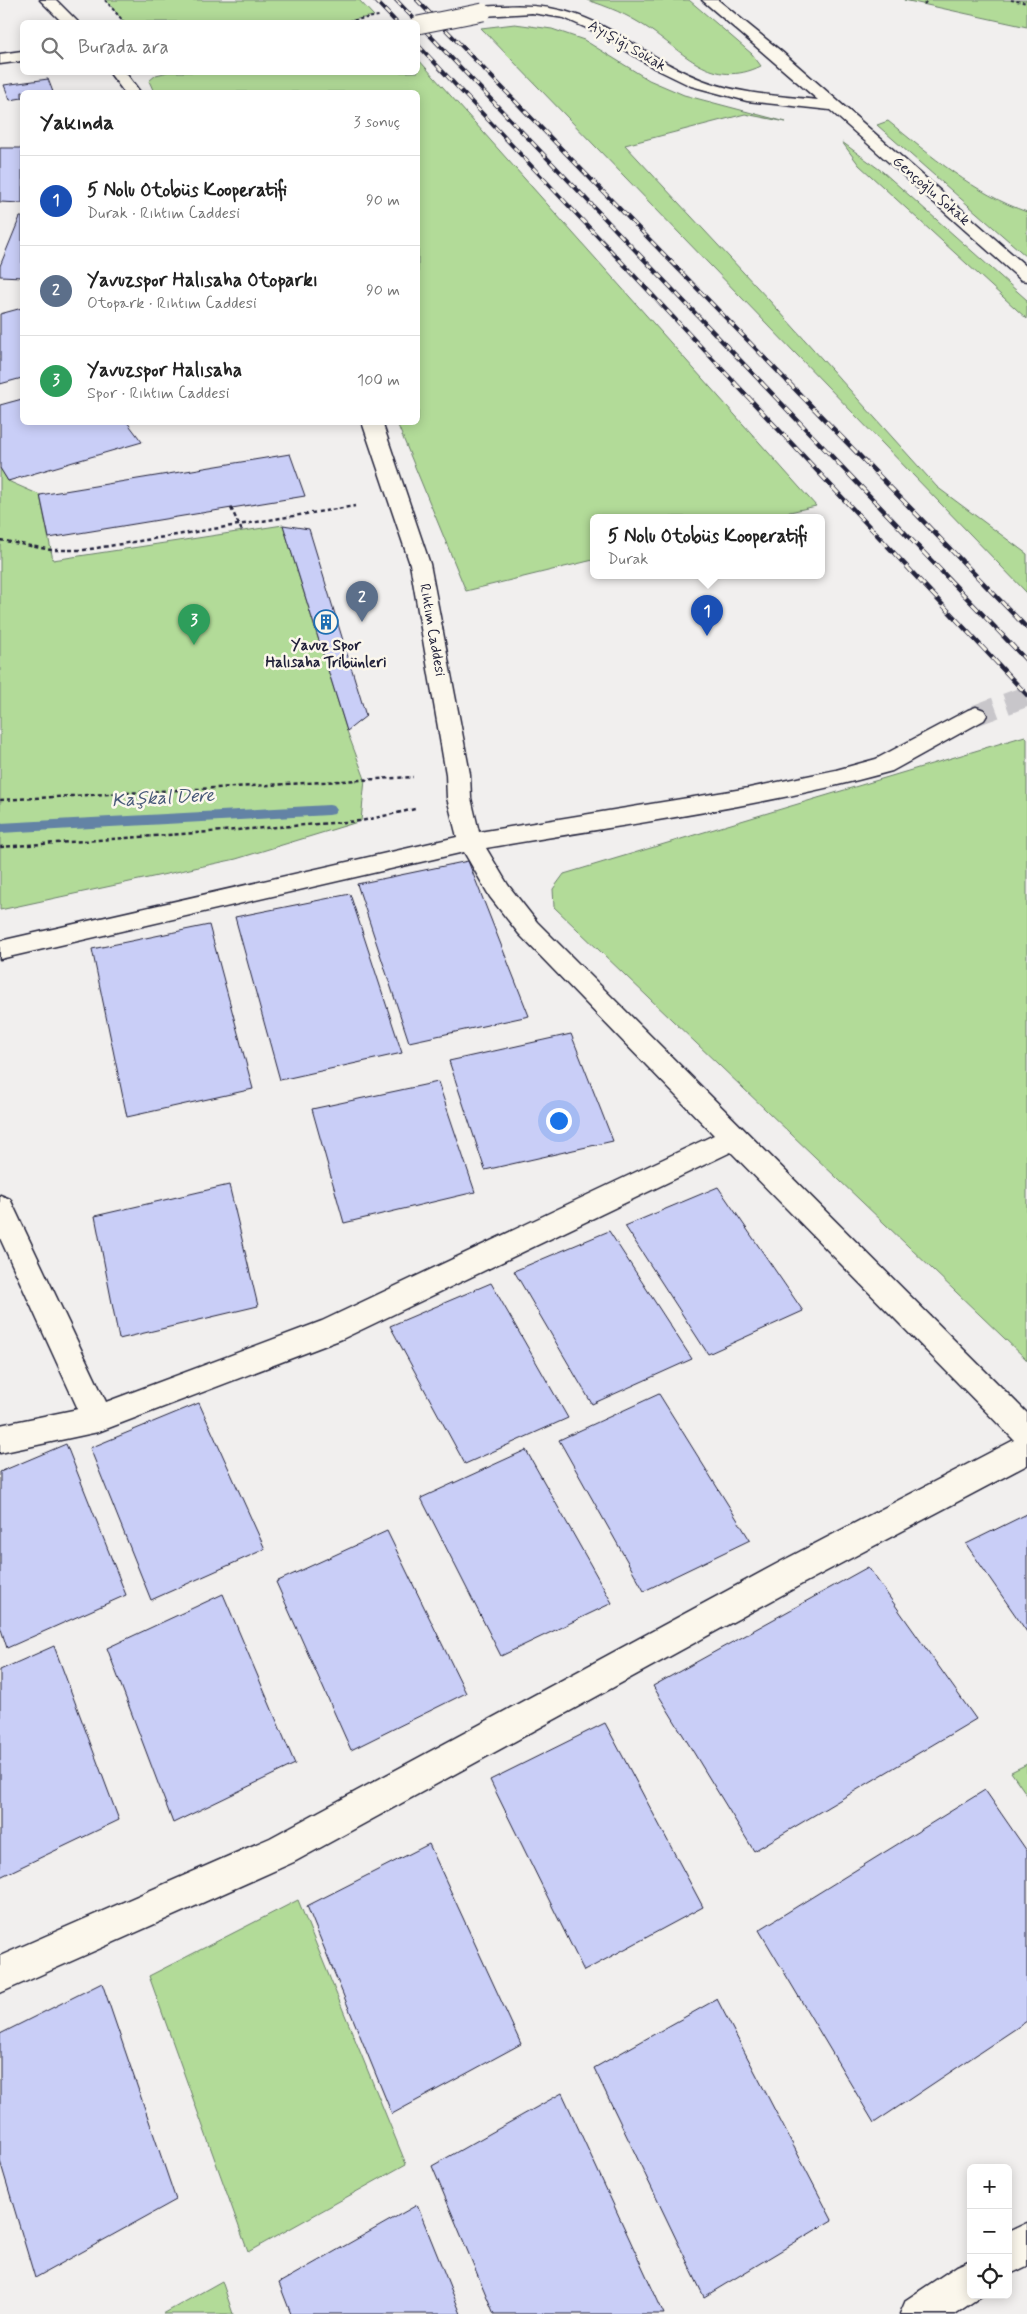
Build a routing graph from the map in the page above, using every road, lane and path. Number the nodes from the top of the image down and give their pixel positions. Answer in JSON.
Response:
{"nodes":[{"id":1,"x":47,"y":0,"type":"edge"},
{"id":2,"x":67,"y":0,"type":"edge"},
{"id":3,"x":105,"y":0,"type":"edge"},
{"id":4,"x":709,"y":0,"type":"edge"},
{"id":5,"x":928,"y":0,"type":"edge"},
{"id":6,"x":1011,"y":0,"type":"edge"},
{"id":7,"x":1027,"y":3,"type":"edge"},
{"id":8,"x":924,"y":4,"type":"dead end"},
{"id":9,"x":68,"y":20,"type":"edge"},
{"id":10,"x":81,"y":20,"type":"edge"},
{"id":11,"x":122,"y":20,"type":"edge"},
{"id":12,"x":420,"y":25,"type":"edge"},
{"id":13,"x":20,"y":56,"type":"edge"},
{"id":14,"x":0,"y":59,"type":"edge"},
{"id":15,"x":118,"y":75,"type":"edge"},
{"id":16,"x":130,"y":90,"type":"edge"},
{"id":17,"x":835,"y":106,"type":"junction"},
{"id":18,"x":1027,"y":276,"type":"edge"},
{"id":19,"x":373,"y":425,"type":"edge"},
{"id":20,"x":398,"y":499,"type":"junction"},
{"id":21,"x":230,"y":508,"type":"dead end"},
{"id":22,"x":239,"y":525,"type":"junction"},
{"id":23,"x":242,"y":531,"type":"dead end"},
{"id":24,"x":0,"y":540,"type":"edge"},
{"id":25,"x":976,"y":715,"type":"tunnel mouth"},
{"id":26,"x":458,"y":774,"type":"junction"},
{"id":27,"x":459,"y":798,"type":"junction"},
{"id":28,"x":0,"y":800,"type":"edge"},
{"id":29,"x":470,"y":842,"type":"junction"},
{"id":30,"x":0,"y":847,"type":"edge"},
{"id":31,"x":0,"y":950,"type":"edge"},
{"id":32,"x":733,"y":1138,"type":"junction"},
{"id":33,"x":0,"y":1207,"type":"edge"},
{"id":34,"x":98,"y":1418,"type":"junction"},
{"id":35,"x":1027,"y":1432,"type":"edge"},
{"id":36,"x":0,"y":1439,"type":"edge"},
{"id":37,"x":1027,"y":1449,"type":"edge"},
{"id":38,"x":0,"y":1975,"type":"edge"},
{"id":39,"x":1027,"y":2243,"type":"edge"},
{"id":40,"x":1010,"y":2254,"type":"edge"},
{"id":41,"x":967,"y":2283,"type":"edge"},
{"id":42,"x":920,"y":2314,"type":"edge"}],
"edges":[{"from":1,"to":9,"type":"street"},
{"from":2,"to":10,"type":"street"},
{"from":3,"to":11,"type":"path"},
{"from":4,"to":17,"type":"street","name":"Gençoğlu Sokak"},
{"from":5,"to":8,"type":"path"},
{"from":6,"to":7,"type":"path"},
{"from":12,"to":17,"type":"street","name":"Ayışığı Sokak","bridge":true},
{"from":13,"to":14,"type":"street"},
{"from":15,"to":16,"type":"street"},
{"from":17,"to":18,"type":"street","name":"Gençoğlu Sokak"},
{"from":19,"to":20,"type":"street","name":"Rıhtım Caddesi"},
{"from":20,"to":22,"type":"path"},
{"from":20,"to":26,"type":"street","name":"Rıhtım Caddesi"},
{"from":21,"to":22,"type":"path"},
{"from":22,"to":23,"type":"path"},
{"from":22,"to":24,"type":"path"},
{"from":25,"to":29,"type":"street"},
{"from":26,"to":27,"type":"street","name":"Rıhtım Caddesi"},
{"from":26,"to":28,"type":"path"},
{"from":27,"to":29,"type":"street","name":"Rıhtım Caddesi"},
{"from":27,"to":30,"type":"path"},
{"from":29,"to":31,"type":"street"},
{"from":29,"to":32,"type":"street","name":"Rıhtım Caddesi"},
{"from":32,"to":34,"type":"street"},
{"from":32,"to":35,"type":"street","name":"Rıhtım Caddesi"},
{"from":33,"to":34,"type":"street"},
{"from":34,"to":36,"type":"street"},
{"from":37,"to":38,"type":"street"},
{"from":39,"to":40,"type":"street"},
{"from":41,"to":42,"type":"street"}]}
